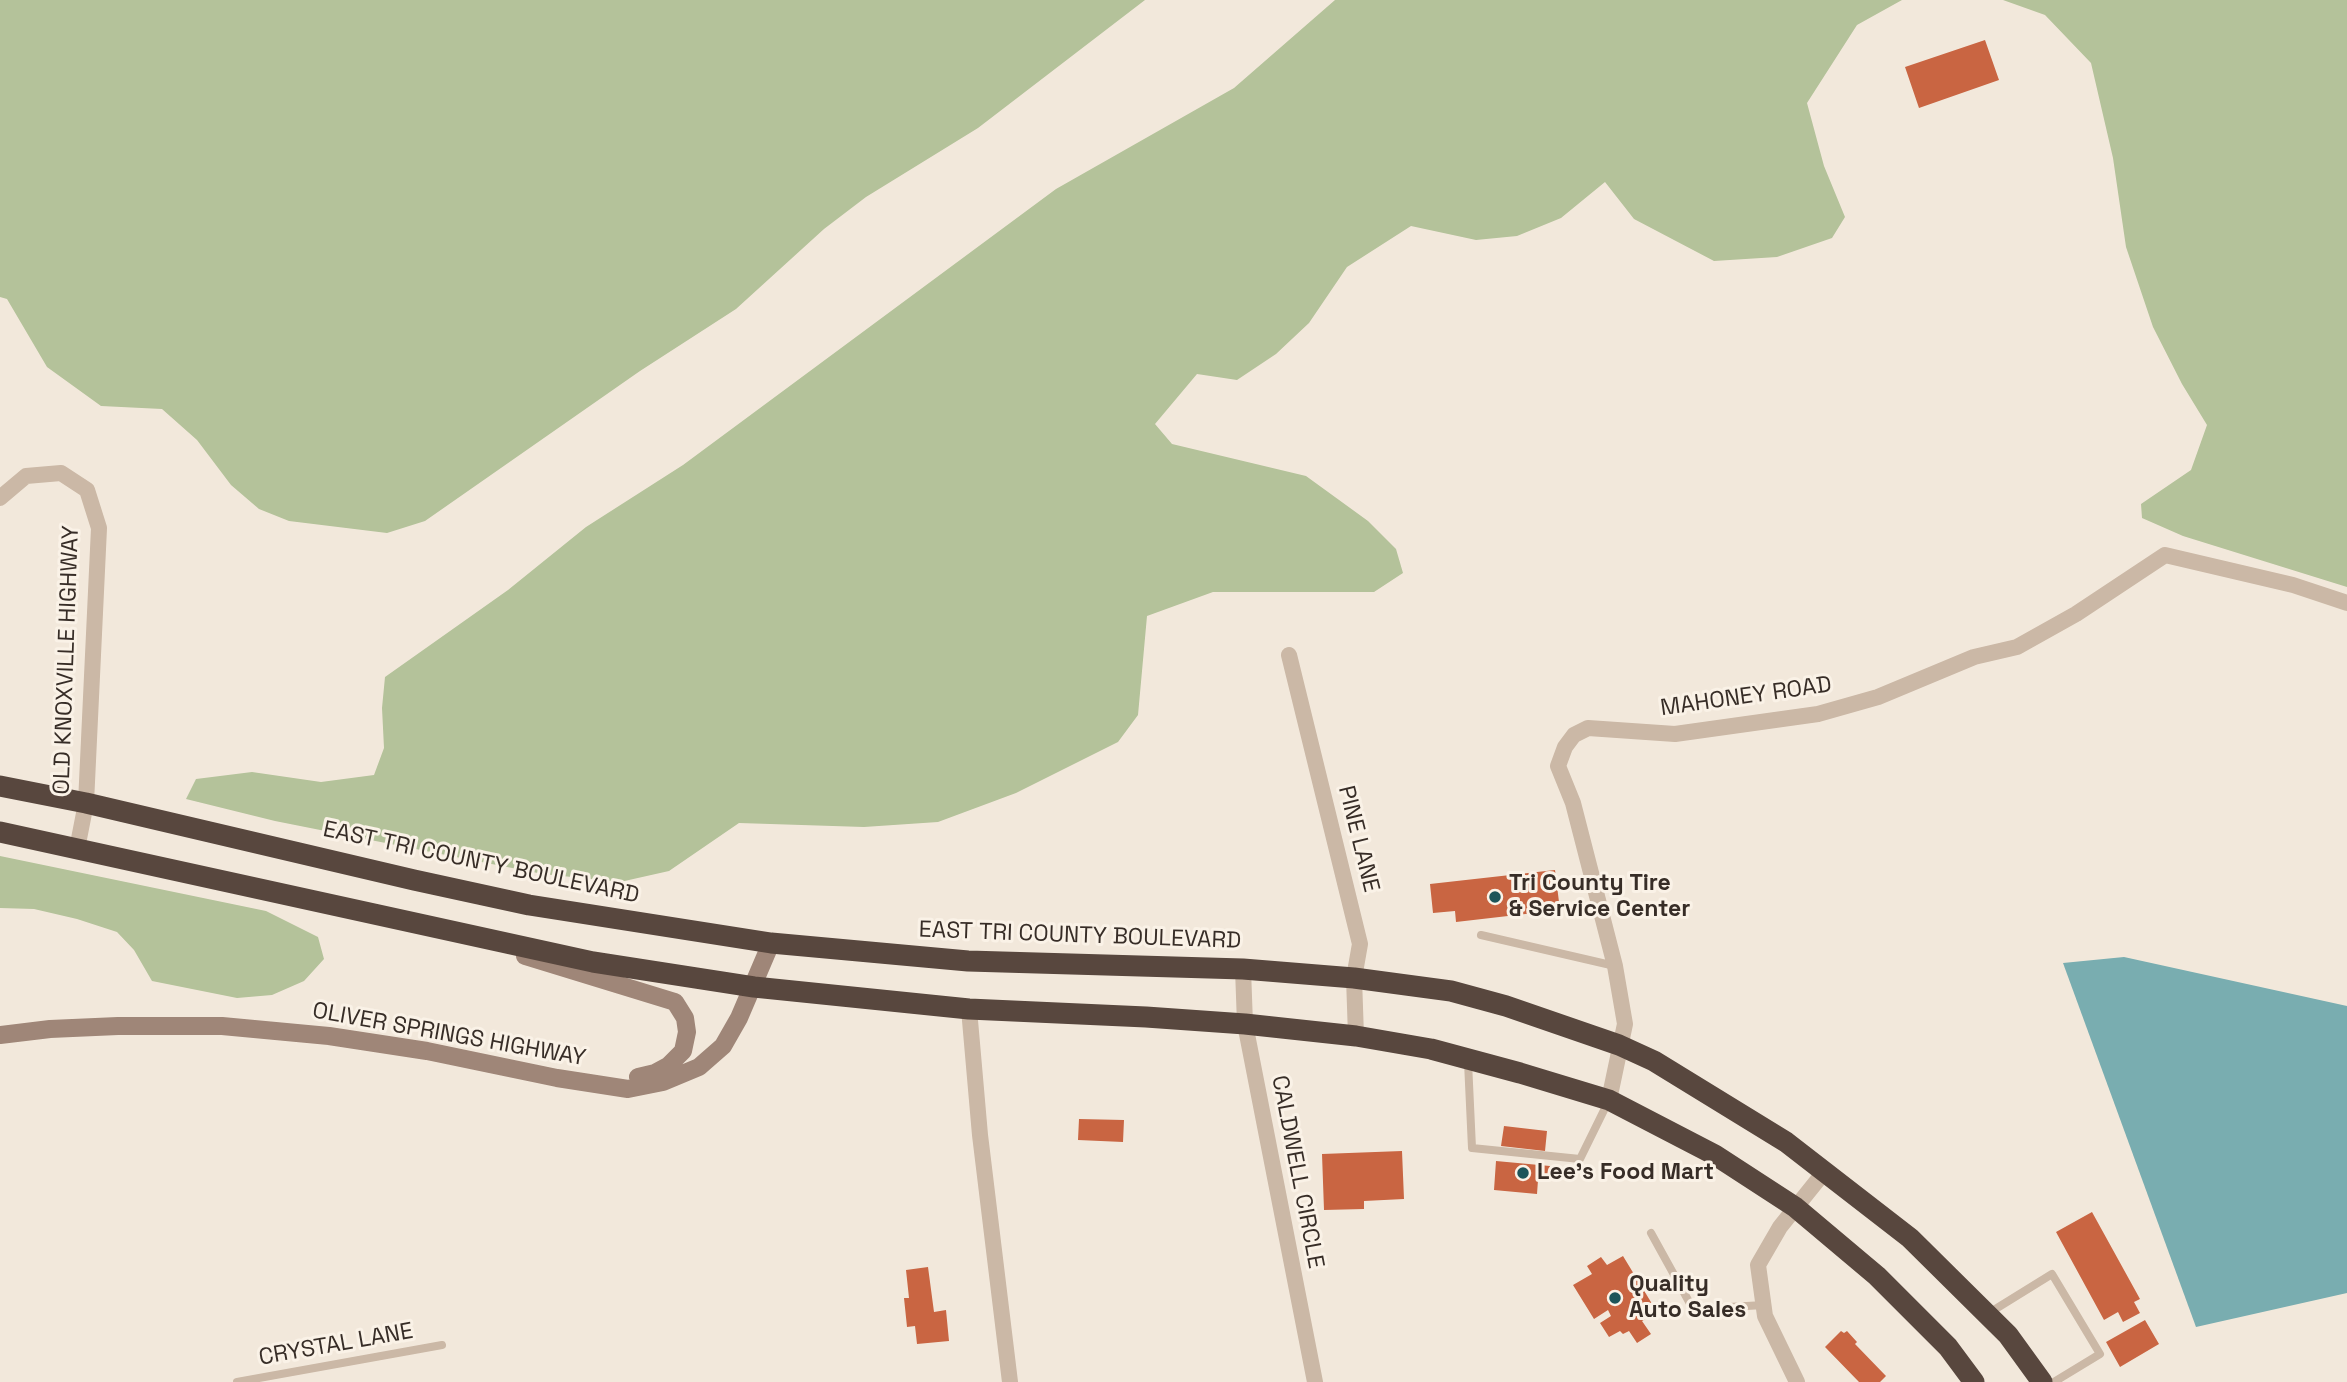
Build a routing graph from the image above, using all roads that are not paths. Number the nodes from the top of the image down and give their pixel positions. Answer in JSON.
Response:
{"nodes":[{"id":1,"x":0,"y":498,"type":"edge"},
{"id":2,"x":2347,"y":603,"type":"edge"},
{"id":3,"x":1289,"y":655,"type":"dead end"},
{"id":4,"x":0,"y":786,"type":"edge"},
{"id":5,"x":86,"y":803,"type":"junction"},
{"id":6,"x":0,"y":832,"type":"edge"},
{"id":7,"x":77,"y":849,"type":"junction"},
{"id":8,"x":435,"y":928,"type":"junction"},
{"id":9,"x":1481,"y":935,"type":"dead end"},
{"id":10,"x":771,"y":943,"type":"junction"},
{"id":11,"x":1615,"y":966,"type":"junction"},
{"id":12,"x":1243,"y":969,"type":"junction"},
{"id":13,"x":1354,"y":978,"type":"junction"},
{"id":14,"x":754,"y":987,"type":"junction"},
{"id":15,"x":969,"y":1009,"type":"junction"},
{"id":16,"x":1245,"y":1024,"type":"junction"},
{"id":17,"x":0,"y":1035,"type":"edge"},
{"id":18,"x":1356,"y":1036,"type":"junction"},
{"id":19,"x":1619,"y":1045,"type":"junction"},
{"id":20,"x":1468,"y":1059,"type":"junction"},
{"id":21,"x":557,"y":1078,"type":"junction"},
{"id":22,"x":1609,"y":1100,"type":"junction"},
{"id":23,"x":1825,"y":1171,"type":"junction"},
{"id":24,"x":1795,"y":1207,"type":"junction"},
{"id":25,"x":1651,"y":1233,"type":"dead end"},
{"id":26,"x":1763,"y":1306,"type":"junction"},
{"id":27,"x":1987,"y":1314,"type":"junction"},
{"id":28,"x":442,"y":1345,"type":"dead end"},
{"id":29,"x":237,"y":1382,"type":"edge"},
{"id":30,"x":1010,"y":1382,"type":"edge"},
{"id":31,"x":1315,"y":1382,"type":"edge"},
{"id":32,"x":1797,"y":1382,"type":"edge"},
{"id":33,"x":1974,"y":1382,"type":"edge"},
{"id":34,"x":2042,"y":1382,"type":"edge"},
{"id":35,"x":2054,"y":1382,"type":"edge"}],
"edges":[{"from":1,"to":5,"type":"street","name":"OLD KNOXVILLE HIGHWAY"},
{"from":2,"to":11,"type":"street","name":"MAHONEY ROAD"},
{"from":3,"to":13,"type":"street","name":"PINE LANE"},
{"from":4,"to":5,"type":"highway","name":"EAST TRI COUNTY BOULEVARD"},
{"from":5,"to":7,"type":"street","name":"OLD KNOXVILLE HIGHWAY"},
{"from":5,"to":10,"type":"highway","name":"EAST TRI COUNTY BOULEVARD"},
{"from":6,"to":7,"type":"highway"},
{"from":7,"to":8,"type":"highway"},
{"from":8,"to":14,"type":"highway"},
{"from":8,"to":21,"type":"main road"},
{"from":9,"to":11,"type":"lane"},
{"from":10,"to":12,"type":"highway","name":"EAST TRI COUNTY BOULEVARD"},
{"from":10,"to":14,"type":"main road","name":"OLIVER SPRINGS HIGHWAY"},
{"from":11,"to":19,"type":"street","name":"MAHONEY ROAD"},
{"from":12,"to":13,"type":"highway","name":"EAST TRI COUNTY BOULEVARD"},
{"from":12,"to":16,"type":"street","name":"CALDWELL CIRCLE"},
{"from":13,"to":18,"type":"street","name":"PINE LANE"},
{"from":13,"to":19,"type":"highway","name":"EAST TRI COUNTY BOULEVARD"},
{"from":14,"to":15,"type":"highway"},
{"from":14,"to":21,"type":"main road","name":"OLIVER SPRINGS HIGHWAY"},
{"from":15,"to":16,"type":"highway"},
{"from":15,"to":30,"type":"street"},
{"from":16,"to":18,"type":"highway"},
{"from":16,"to":31,"type":"street","name":"CALDWELL CIRCLE"},
{"from":17,"to":21,"type":"main road","name":"OLIVER SPRINGS HIGHWAY"},
{"from":18,"to":20,"type":"highway"},
{"from":19,"to":22,"type":"street","name":"MAHONEY ROAD"},
{"from":19,"to":23,"type":"highway","name":"EAST TRI COUNTY BOULEVARD"},
{"from":20,"to":22,"type":"highway"},
{"from":20,"to":22,"type":"lane"},
{"from":22,"to":24,"type":"highway"},
{"from":23,"to":24,"type":"street"},
{"from":23,"to":27,"type":"highway","name":"EAST TRI COUNTY BOULEVARD"},
{"from":24,"to":26,"type":"street"},
{"from":24,"to":33,"type":"highway"},
{"from":25,"to":26,"type":"lane"},
{"from":26,"to":32,"type":"street"},
{"from":27,"to":34,"type":"highway","name":"EAST TRI COUNTY BOULEVARD"},
{"from":27,"to":35,"type":"lane"},
{"from":28,"to":29,"type":"lane","name":"CRYSTAL LANE"}]}
